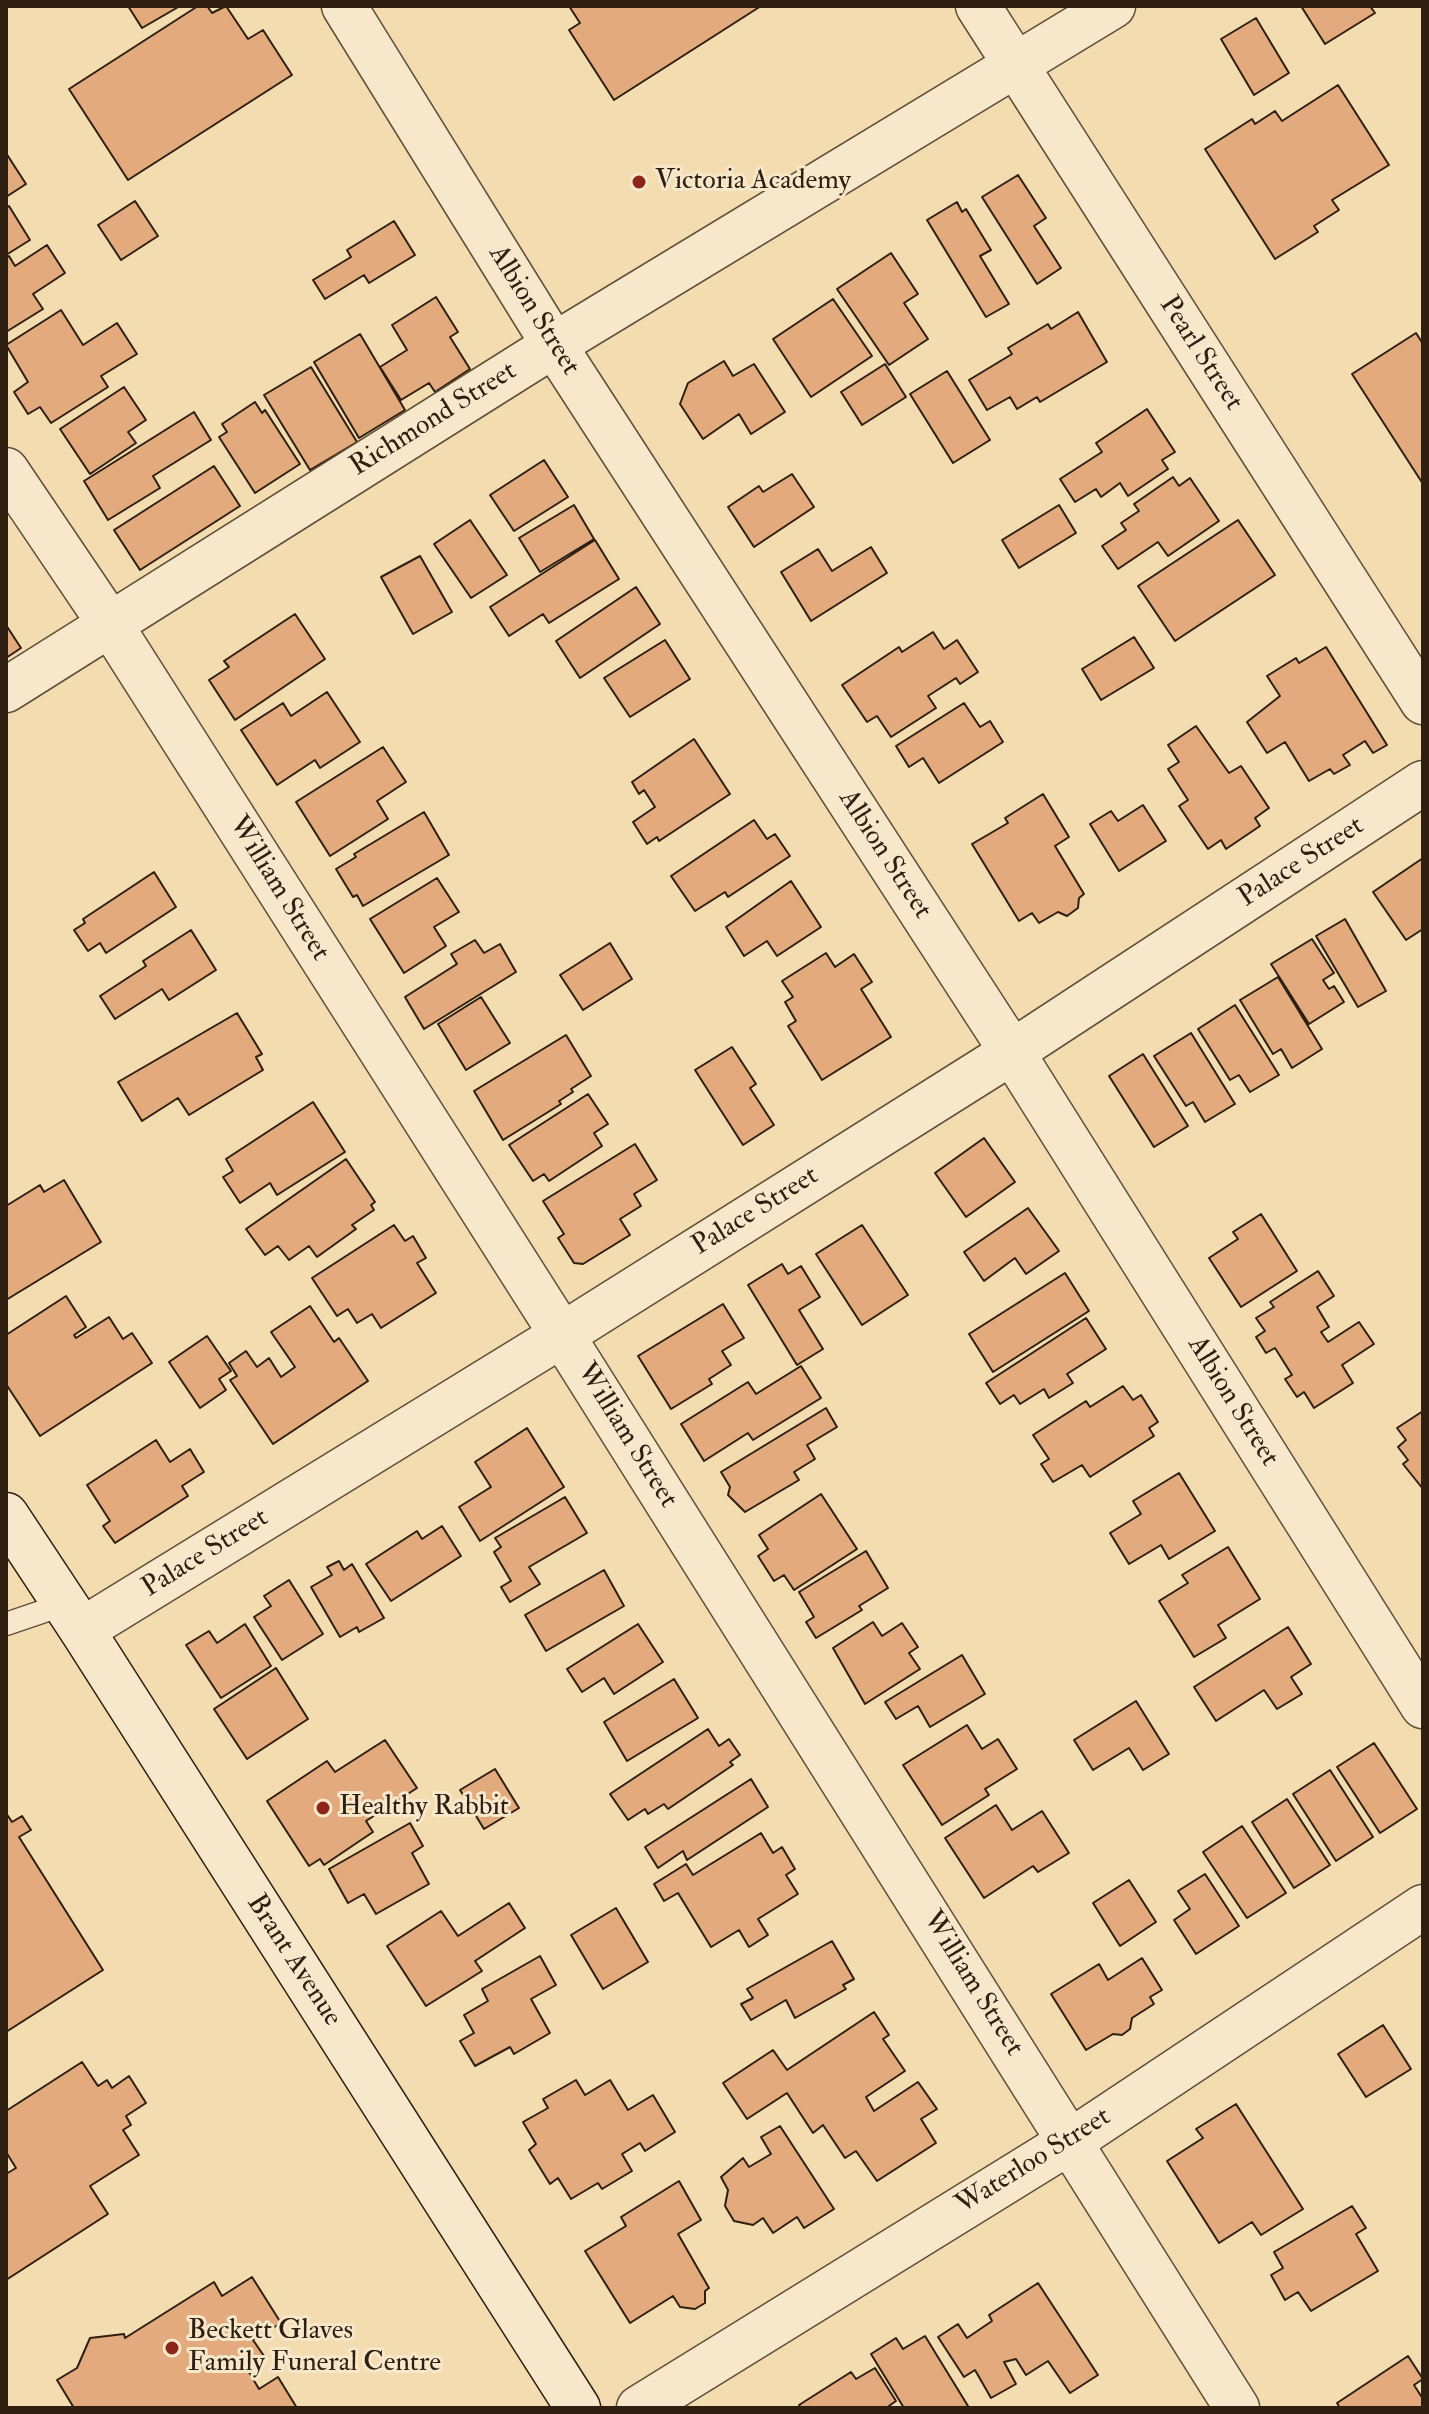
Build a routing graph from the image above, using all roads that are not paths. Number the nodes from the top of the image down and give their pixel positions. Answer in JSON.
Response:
{"nodes":[{"id":1,"x":344,"y":6,"type":"edge"},
{"id":2,"x":978,"y":6,"type":"edge"},
{"id":3,"x":1113,"y":6,"type":"edge"},
{"id":4,"x":1016,"y":67,"type":"junction"},
{"id":5,"x":554,"y":345,"type":"junction"},
{"id":6,"x":6,"y":470,"type":"edge"},
{"id":7,"x":110,"y":624,"type":"junction"},
{"id":8,"x":6,"y":690,"type":"edge"},
{"id":9,"x":1423,"y":702,"type":"edge"},
{"id":10,"x":1423,"y":783,"type":"edge"},
{"id":11,"x":1012,"y":1052,"type":"junction"},
{"id":12,"x":562,"y":1335,"type":"junction"},
{"id":13,"x":6,"y":1515,"type":"edge"},
{"id":14,"x":74,"y":1617,"type":"junction"},
{"id":15,"x":6,"y":1624,"type":"edge"},
{"id":16,"x":1423,"y":1706,"type":"edge"},
{"id":17,"x":1423,"y":1907,"type":"edge"},
{"id":18,"x":1071,"y":2141,"type":"junction"},
{"id":19,"x":578,"y":2408,"type":"edge"},
{"id":20,"x":639,"y":2408,"type":"edge"},
{"id":21,"x":1237,"y":2408,"type":"edge"}],
"edges":[{"from":1,"to":5,"type":"street","name":"Albion Street"},
{"from":2,"to":4,"type":"street","name":"Pearl Street"},
{"from":3,"to":4,"type":"street","name":"Richmond Street"},
{"from":4,"to":5,"type":"street","name":"Richmond Street"},
{"from":4,"to":9,"type":"street","name":"Pearl Street"},
{"from":5,"to":7,"type":"street","name":"Richmond Street"},
{"from":5,"to":11,"type":"street","name":"Albion Street"},
{"from":6,"to":7,"type":"street","name":"William Street"},
{"from":7,"to":8,"type":"street","name":"Richmond Street"},
{"from":7,"to":12,"type":"street","name":"William Street"},
{"from":10,"to":11,"type":"street","name":"Palace Street"},
{"from":11,"to":12,"type":"street","name":"Palace Street"},
{"from":11,"to":16,"type":"street","name":"Albion Street"},
{"from":12,"to":14,"type":"street","name":"Palace Street"},
{"from":12,"to":18,"type":"street","name":"William Street"},
{"from":13,"to":14,"type":"street","name":"Brant Avenue"},
{"from":14,"to":15,"type":"lane"},
{"from":14,"to":19,"type":"street","name":"Brant Avenue"},
{"from":17,"to":18,"type":"street","name":"Waterloo Street"},
{"from":18,"to":20,"type":"street","name":"Waterloo Street"},
{"from":18,"to":21,"type":"street","name":"William Street"}]}
